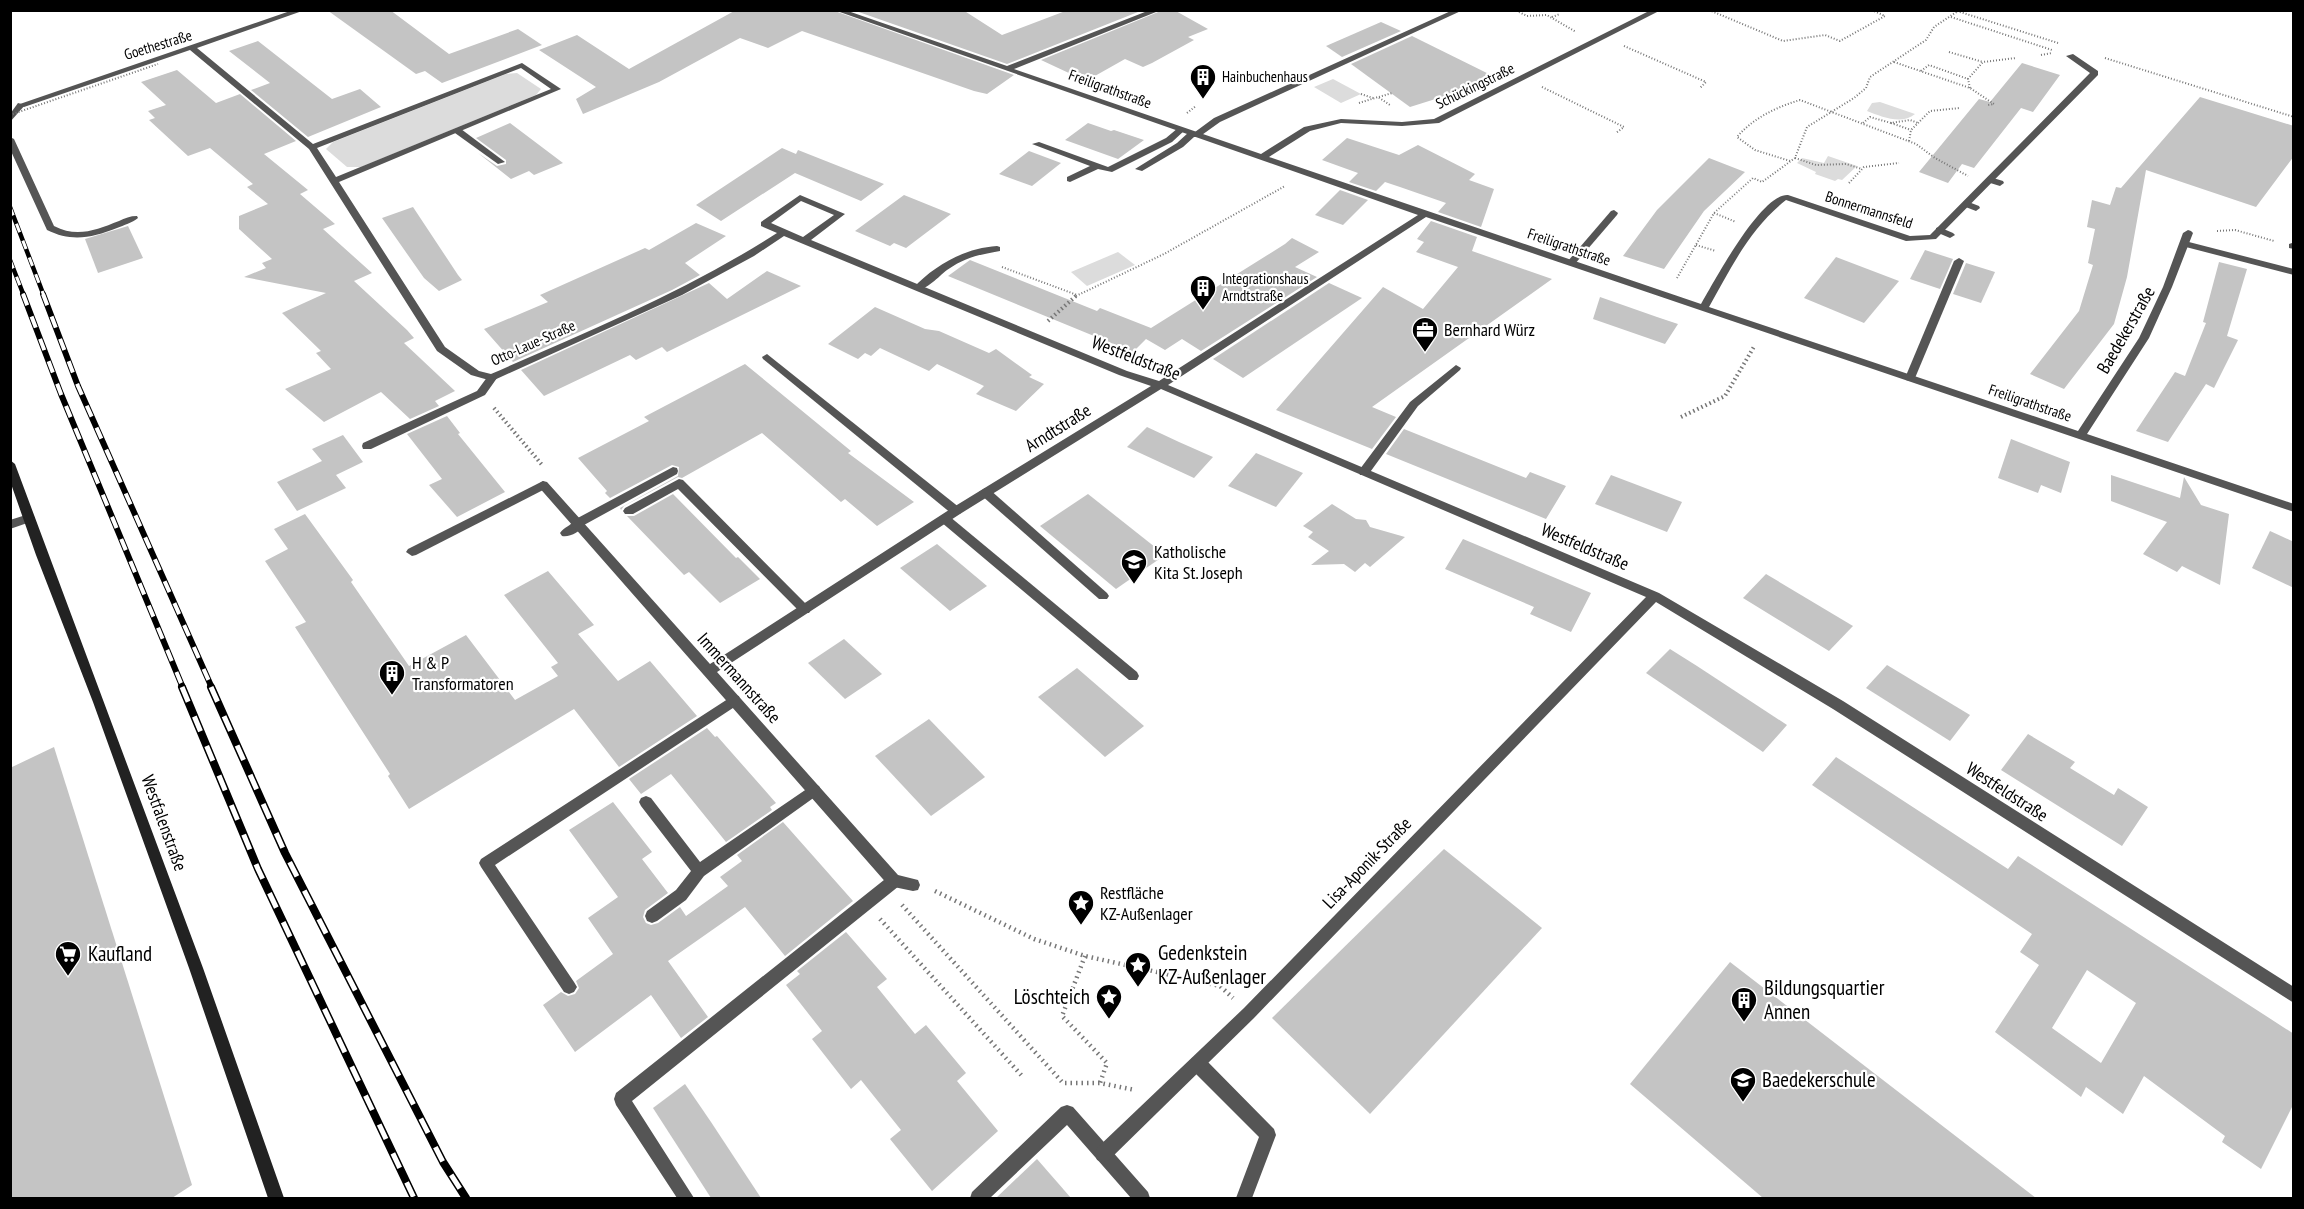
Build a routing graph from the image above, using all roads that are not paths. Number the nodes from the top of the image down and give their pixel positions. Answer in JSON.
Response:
{"nodes":[{"id":1,"x":302,"y":10,"type":"edge"},
{"id":2,"x":837,"y":10,"type":"edge"},
{"id":3,"x":1158,"y":10,"type":"edge"},
{"id":4,"x":1460,"y":10,"type":"edge"},
{"id":5,"x":1658,"y":10,"type":"edge"},
{"id":6,"x":192,"y":48,"type":"junction"},
{"id":7,"x":2070,"y":56,"type":"road end"},
{"id":8,"x":1009,"y":68,"type":"junction"},
{"id":9,"x":10,"y":120,"type":"edge"},
{"id":10,"x":1181,"y":130,"type":"junction"},
{"id":11,"x":458,"y":131,"type":"junction"},
{"id":12,"x":1194,"y":135,"type":"junction"},
{"id":13,"x":10,"y":139,"type":"edge"},
{"id":14,"x":1036,"y":144,"type":"dead end"},
{"id":15,"x":312,"y":147,"type":"junction"},
{"id":16,"x":1262,"y":158,"type":"junction"},
{"id":17,"x":501,"y":162,"type":"dead end"},
{"id":18,"x":1098,"y":166,"type":"junction"},
{"id":19,"x":1139,"y":169,"type":"dead end"},
{"id":20,"x":1070,"y":179,"type":"dead end"},
{"id":21,"x":334,"y":181,"type":"junction"},
{"id":22,"x":1988,"y":182,"type":"junction"},
{"id":23,"x":2000,"y":183,"type":"dead end"},
{"id":24,"x":1966,"y":204,"type":"junction"},
{"id":25,"x":1976,"y":208,"type":"dead end"},
{"id":26,"x":1614,"y":213,"type":"dead end"},
{"id":27,"x":1425,"y":214,"type":"junction"},
{"id":28,"x":134,"y":218,"type":"dead end"},
{"id":29,"x":1939,"y":230,"type":"junction"},
{"id":30,"x":784,"y":232,"type":"junction"},
{"id":31,"x":1950,"y":235,"type":"dead end"},
{"id":32,"x":805,"y":240,"type":"junction"},
{"id":33,"x":997,"y":249,"type":"dead end"},
{"id":34,"x":1959,"y":261,"type":"dead end"},
{"id":35,"x":1571,"y":263,"type":"junction"},
{"id":36,"x":2294,"y":272,"type":"edge"},
{"id":37,"x":918,"y":288,"type":"junction"},
{"id":38,"x":1703,"y":309,"type":"junction"},
{"id":39,"x":767,"y":357,"type":"dead end"},
{"id":40,"x":1456,"y":368,"type":"dead end"},
{"id":41,"x":492,"y":378,"type":"junction"},
{"id":42,"x":1910,"y":378,"type":"junction"},
{"id":43,"x":1160,"y":385,"type":"junction"},
{"id":44,"x":2081,"y":436,"type":"junction"},
{"id":45,"x":367,"y":446,"type":"dead end"},
{"id":46,"x":10,"y":464,"type":"edge"},
{"id":47,"x":673,"y":471,"type":"dead end"},
{"id":48,"x":1364,"y":472,"type":"junction"},
{"id":49,"x":985,"y":492,"type":"junction"},
{"id":50,"x":2294,"y":508,"type":"edge"},
{"id":51,"x":629,"y":511,"type":"dead end"},
{"id":52,"x":956,"y":511,"type":"junction"},
{"id":53,"x":29,"y":518,"type":"junction"},
{"id":54,"x":945,"y":519,"type":"junction"},
{"id":55,"x":578,"y":524,"type":"junction"},
{"id":56,"x":10,"y":525,"type":"edge"},
{"id":57,"x":566,"y":532,"type":"dead end"},
{"id":58,"x":412,"y":552,"type":"dead end"},
{"id":59,"x":1103,"y":596,"type":"dead end"},
{"id":60,"x":1655,"y":596,"type":"junction"},
{"id":61,"x":805,"y":610,"type":"junction"},
{"id":62,"x":708,"y":671,"type":"junction"},
{"id":63,"x":1133,"y":676,"type":"dead end"},
{"id":64,"x":734,"y":700,"type":"junction"},
{"id":65,"x":814,"y":790,"type":"junction"},
{"id":66,"x":646,"y":802,"type":"dead end"},
{"id":67,"x":699,"y":871,"type":"junction"},
{"id":68,"x":890,"y":884,"type":"junction"},
{"id":69,"x":913,"y":885,"type":"road end"},
{"id":70,"x":652,"y":916,"type":"dead end"},
{"id":71,"x":569,"y":987,"type":"dead end"},
{"id":72,"x":2294,"y":996,"type":"edge"},
{"id":73,"x":1198,"y":1064,"type":"junction"},
{"id":74,"x":1103,"y":1154,"type":"junction"},
{"id":75,"x":276,"y":1198,"type":"edge"},
{"id":76,"x":686,"y":1198,"type":"edge"},
{"id":77,"x":978,"y":1198,"type":"edge"},
{"id":78,"x":1142,"y":1198,"type":"edge"},
{"id":79,"x":1244,"y":1198,"type":"edge"}],
"edges":[{"from":1,"to":6,"type":"street","name":"Goethestraße"},
{"from":2,"to":8,"type":"street","name":"Freiligrathstraße"},
{"from":3,"to":8,"type":"street"},
{"from":4,"to":12,"type":"street"},
{"from":5,"to":16,"type":"street","name":"Schückingstraße"},
{"from":6,"to":9,"type":"street","name":"Goethestraße"},
{"from":6,"to":15,"type":"street","name":"Otto-Laue-Straße"},
{"from":7,"to":22,"type":"street","name":"Bonnermannsfeld"},
{"from":8,"to":10,"type":"street","name":"Freiligrathstraße"},
{"from":10,"to":12,"type":"street","name":"Freiligrathstraße"},
{"from":10,"to":18,"type":"street"},
{"from":11,"to":15,"type":"street"},
{"from":11,"to":17,"type":"street"},
{"from":11,"to":21,"type":"street"},
{"from":12,"to":16,"type":"street","name":"Freiligrathstraße"},
{"from":12,"to":19,"type":"street"},
{"from":13,"to":28,"type":"street"},
{"from":14,"to":18,"type":"street"},
{"from":15,"to":21,"type":"street","name":"Otto-Laue-Straße"},
{"from":16,"to":27,"type":"street","name":"Freiligrathstraße"},
{"from":18,"to":20,"type":"street"},
{"from":21,"to":41,"type":"street","name":"Otto-Laue-Straße"},
{"from":22,"to":23,"type":"street"},
{"from":22,"to":24,"type":"street","name":"Bonnermannsfeld"},
{"from":24,"to":25,"type":"street"},
{"from":24,"to":29,"type":"street","name":"Bonnermannsfeld"},
{"from":26,"to":35,"type":"street"},
{"from":27,"to":35,"type":"street","name":"Freiligrathstraße"},
{"from":27,"to":43,"type":"street","name":"Arndtstraße"},
{"from":29,"to":31,"type":"street"},
{"from":29,"to":38,"type":"street","name":"Bonnermannsfeld"},
{"from":30,"to":32,"type":"street"},
{"from":30,"to":32,"type":"street"},
{"from":30,"to":41,"type":"street","name":"Otto-Laue-Straße"},
{"from":32,"to":37,"type":"street","name":"Westfeldstraße"},
{"from":33,"to":37,"type":"street"},
{"from":34,"to":42,"type":"street"},
{"from":35,"to":38,"type":"street","name":"Freiligrathstraße"},
{"from":36,"to":44,"type":"street","name":"Baedekerstraße"},
{"from":37,"to":43,"type":"street","name":"Westfeldstraße"},
{"from":38,"to":42,"type":"street","name":"Freiligrathstraße"},
{"from":39,"to":52,"type":"street"},
{"from":40,"to":48,"type":"street"},
{"from":41,"to":45,"type":"street"},
{"from":42,"to":44,"type":"street","name":"Freiligrathstraße"},
{"from":43,"to":48,"type":"street","name":"Westfeldstraße"},
{"from":43,"to":49,"type":"street","name":"Arndtstraße"},
{"from":44,"to":50,"type":"street","name":"Freiligrathstraße"},
{"from":46,"to":53,"type":"street","name":"Westfalenstraße"},
{"from":47,"to":55,"type":"street"},
{"from":48,"to":60,"type":"street","name":"Westfeldstraße"},
{"from":49,"to":52,"type":"street","name":"Arndtstraße"},
{"from":49,"to":59,"type":"street"},
{"from":51,"to":61,"type":"street"},
{"from":52,"to":54,"type":"street","name":"Arndtstraße"},
{"from":53,"to":56,"type":"street"},
{"from":53,"to":75,"type":"street","name":"Westfalenstraße"},
{"from":54,"to":61,"type":"street","name":"Arndtstraße"},
{"from":54,"to":63,"type":"street"},
{"from":55,"to":57,"type":"street"},
{"from":55,"to":58,"type":"street","name":"Immermannstraße"},
{"from":55,"to":62,"type":"street","name":"Immermannstraße"},
{"from":60,"to":72,"type":"street","name":"Westfeldstraße"},
{"from":60,"to":73,"type":"street","name":"Lisa-Aponik-Straße"},
{"from":61,"to":62,"type":"street","name":"Arndtstraße"},
{"from":62,"to":64,"type":"street","name":"Immermannstraße"},
{"from":64,"to":65,"type":"street","name":"Immermannstraße"},
{"from":64,"to":71,"type":"street"},
{"from":65,"to":67,"type":"street"},
{"from":65,"to":68,"type":"street","name":"Immermannstraße"},
{"from":66,"to":67,"type":"street"},
{"from":67,"to":70,"type":"street"},
{"from":68,"to":69,"type":"street"},
{"from":68,"to":76,"type":"street"},
{"from":73,"to":74,"type":"street","name":"Lisa-Aponik-Straße"},
{"from":73,"to":79,"type":"street"},
{"from":74,"to":77,"type":"street"},
{"from":74,"to":78,"type":"street"}]}
